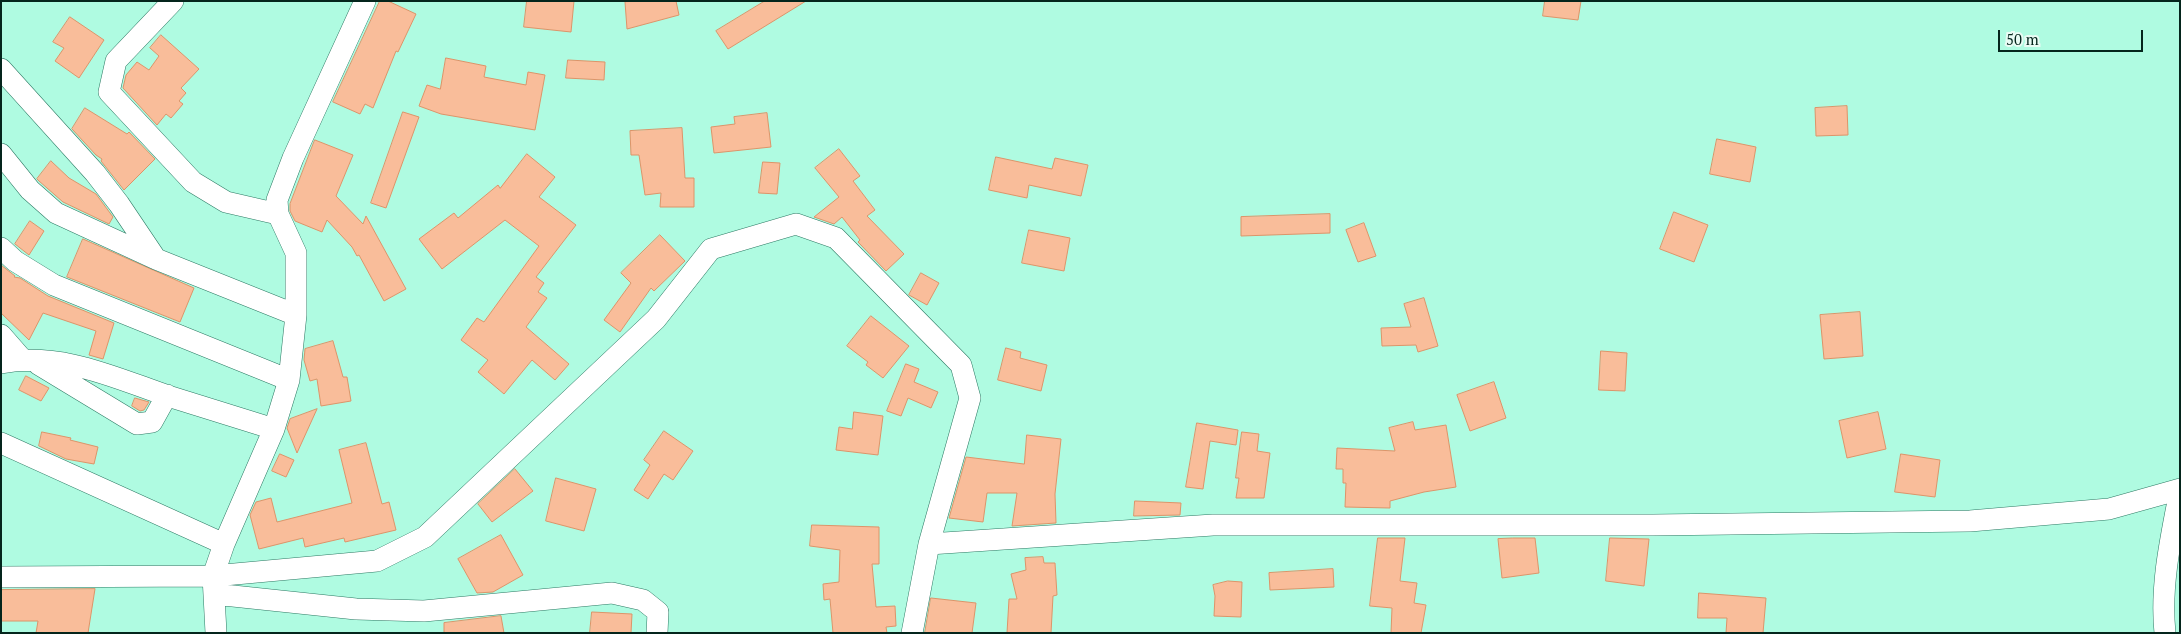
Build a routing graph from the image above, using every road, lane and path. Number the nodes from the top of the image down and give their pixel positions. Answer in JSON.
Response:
{"nodes":[{"id":1,"x":173,"y":1,"type":"edge"},
{"id":2,"x":365,"y":1,"type":"edge"},
{"id":3,"x":1,"y":69,"type":"edge"},
{"id":4,"x":1,"y":154,"type":"edge"},
{"id":5,"x":278,"y":214,"type":"junction"},
{"id":6,"x":1,"y":248,"type":"edge"},
{"id":7,"x":156,"y":259,"type":"junction"},
{"id":8,"x":296,"y":315,"type":"junction"},
{"id":9,"x":1,"y":335,"type":"edge"},
{"id":10,"x":27,"y":360,"type":"junction"},
{"id":11,"x":1,"y":363,"type":"edge"},
{"id":12,"x":289,"y":380,"type":"junction"},
{"id":13,"x":167,"y":395,"type":"junction"},
{"id":14,"x":274,"y":429,"type":"junction"},
{"id":15,"x":1,"y":443,"type":"edge"},
{"id":16,"x":2180,"y":490,"type":"edge"},
{"id":17,"x":224,"y":544,"type":"junction"},
{"id":18,"x":929,"y":544,"type":"junction"},
{"id":19,"x":1,"y":577,"type":"edge"},
{"id":20,"x":214,"y":585,"type":"junction"},
{"id":21,"x":216,"y":633,"type":"edge"},
{"id":22,"x":657,"y":633,"type":"edge"},
{"id":23,"x":912,"y":633,"type":"edge"},
{"id":24,"x":2165,"y":633,"type":"edge"}],
"edges":[{"from":1,"to":5,"type":"street"},
{"from":2,"to":5,"type":"street"},
{"from":3,"to":7,"type":"street"},
{"from":4,"to":7,"type":"street"},
{"from":5,"to":8,"type":"street"},
{"from":6,"to":12,"type":"street"},
{"from":7,"to":8,"type":"street"},
{"from":8,"to":12,"type":"street"},
{"from":9,"to":10,"type":"street"},
{"from":10,"to":11,"type":"street"},
{"from":10,"to":13,"type":"street"},
{"from":10,"to":13,"type":"street"},
{"from":12,"to":14,"type":"street"},
{"from":13,"to":14,"type":"street"},
{"from":14,"to":17,"type":"street"},
{"from":15,"to":17,"type":"street"},
{"from":16,"to":18,"type":"street"},
{"from":16,"to":24,"type":"street"},
{"from":17,"to":20,"type":"street"},
{"from":18,"to":20,"type":"street"},
{"from":18,"to":23,"type":"street"},
{"from":19,"to":20,"type":"street"},
{"from":20,"to":21,"type":"street"},
{"from":20,"to":22,"type":"street"}]}
